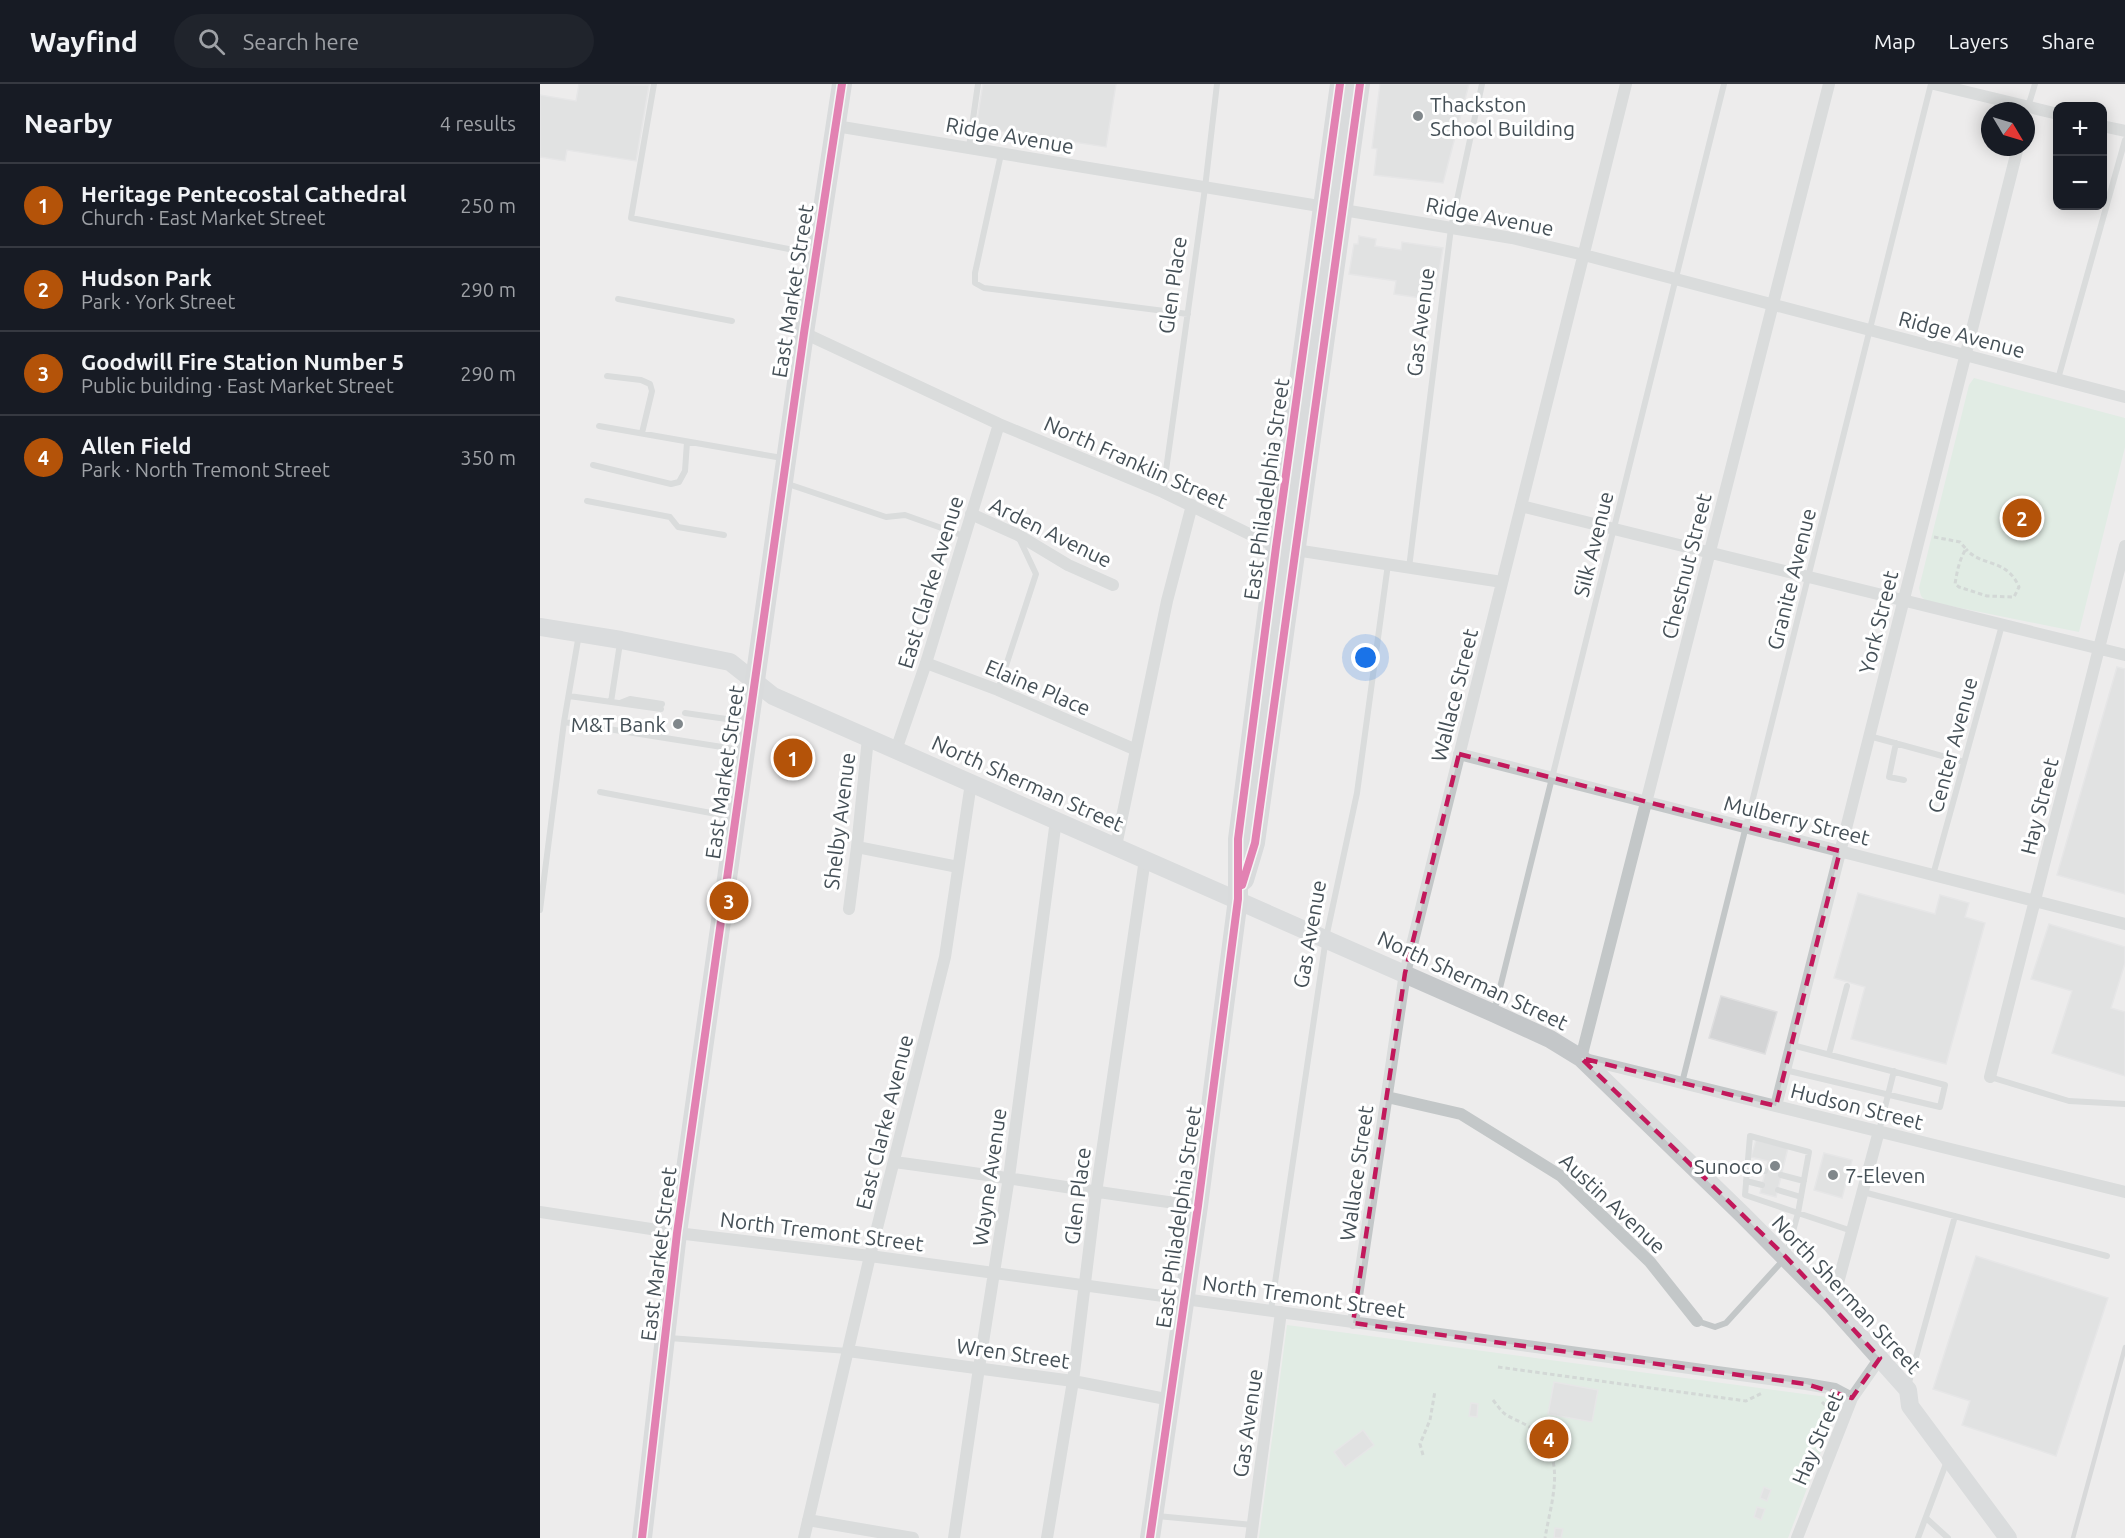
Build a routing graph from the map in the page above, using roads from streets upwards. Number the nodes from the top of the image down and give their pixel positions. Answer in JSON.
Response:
{"nodes":[{"id":1,"x":842,"y":84,"type":"edge"},
{"id":2,"x":1340,"y":84,"type":"edge"},
{"id":3,"x":1360,"y":84,"type":"edge"},
{"id":4,"x":1626,"y":84,"type":"edge"},
{"id":5,"x":1828,"y":84,"type":"edge"},
{"id":6,"x":1932,"y":84,"type":"edge"},
{"id":7,"x":1993,"y":102,"type":"edge"},
{"id":8,"x":2035,"y":113,"type":"edge"},
{"id":9,"x":2053,"y":114,"type":"edge"},
{"id":10,"x":836,"y":126,"type":"junction"},
{"id":11,"x":2107,"y":127,"type":"edge"},
{"id":12,"x":2125,"y":131,"type":"edge"},
{"id":13,"x":2016,"y":156,"type":"edge"},
{"id":14,"x":1332,"y":208,"type":"junction"},
{"id":15,"x":1584,"y":255,"type":"junction"},
{"id":16,"x":1773,"y":304,"type":"junction"},
{"id":17,"x":804,"y":333,"type":"junction"},
{"id":18,"x":1966,"y":355,"type":"junction"},
{"id":19,"x":2125,"y":396,"type":"edge"},
{"id":20,"x":999,"y":424,"type":"junction"},
{"id":21,"x":1192,"y":505,"type":"junction"},
{"id":22,"x":1521,"y":506,"type":"junction"},
{"id":23,"x":970,"y":514,"type":"junction"},
{"id":24,"x":2125,"y":546,"type":"edge"},
{"id":25,"x":1275,"y":547,"type":"junction"},
{"id":26,"x":1295,"y":551,"type":"junction"},
{"id":27,"x":1709,"y":552,"type":"junction"},
{"id":28,"x":1502,"y":582,"type":"junction"},
{"id":29,"x":1113,"y":585,"type":"dead end"},
{"id":30,"x":1904,"y":600,"type":"junction"},
{"id":31,"x":540,"y":627,"type":"edge"},
{"id":32,"x":2099,"y":649,"type":"junction"},
{"id":33,"x":2125,"y":655,"type":"edge"},
{"id":34,"x":926,"y":663,"type":"junction"},
{"id":35,"x":755,"y":682,"type":"junction"},
{"id":36,"x":868,"y":738,"type":"junction"},
{"id":37,"x":1134,"y":749,"type":"junction"},
{"id":38,"x":896,"y":750,"type":"junction"},
{"id":39,"x":1459,"y":754,"type":"junction"},
{"id":40,"x":971,"y":783,"type":"junction"},
{"id":41,"x":1646,"y":801,"type":"junction"},
{"id":42,"x":1056,"y":820,"type":"junction"},
{"id":43,"x":1116,"y":846,"type":"junction"},
{"id":44,"x":857,"y":847,"type":"junction"},
{"id":45,"x":1840,"y":851,"type":"junction"},
{"id":46,"x":1145,"y":859,"type":"junction"},
{"id":47,"x":957,"y":867,"type":"junction"},
{"id":48,"x":1238,"y":899,"type":"junction"},
{"id":49,"x":2035,"y":901,"type":"junction"},
{"id":50,"x":849,"y":909,"type":"dead end"},
{"id":51,"x":2125,"y":924,"type":"edge"},
{"id":52,"x":1405,"y":973,"type":"junction"},
{"id":53,"x":1581,"y":1058,"type":"junction"},
{"id":54,"x":1990,"y":1077,"type":"road end"},
{"id":55,"x":1387,"y":1097,"type":"junction"},
{"id":56,"x":1776,"y":1106,"type":"junction"},
{"id":57,"x":1879,"y":1131,"type":"junction"},
{"id":58,"x":894,"y":1162,"type":"junction"},
{"id":59,"x":1009,"y":1177,"type":"junction"},
{"id":60,"x":2125,"y":1192,"type":"edge"},
{"id":61,"x":1096,"y":1193,"type":"junction"},
{"id":62,"x":1198,"y":1206,"type":"junction"},
{"id":63,"x":540,"y":1212,"type":"edge"},
{"id":64,"x":677,"y":1233,"type":"junction"},
{"id":65,"x":870,"y":1256,"type":"junction"},
{"id":66,"x":994,"y":1274,"type":"junction"},
{"id":67,"x":1086,"y":1285,"type":"junction"},
{"id":68,"x":1185,"y":1300,"type":"junction"},
{"id":69,"x":1832,"y":1305,"type":"junction"},
{"id":70,"x":1276,"y":1312,"type":"junction"},
{"id":71,"x":1698,"y":1321,"type":"road end"},
{"id":72,"x":1353,"y":1323,"type":"junction"},
{"id":73,"x":848,"y":1352,"type":"junction"},
{"id":74,"x":1880,"y":1358,"type":"junction"},
{"id":75,"x":979,"y":1368,"type":"junction"},
{"id":76,"x":1073,"y":1381,"type":"junction"},
{"id":77,"x":1852,"y":1398,"type":"junction"},
{"id":78,"x":1171,"y":1400,"type":"junction"},
{"id":79,"x":808,"y":1520,"type":"junction"},
{"id":80,"x":1252,"y":1532,"type":"edge"},
{"id":81,"x":642,"y":1538,"type":"edge"},
{"id":82,"x":804,"y":1538,"type":"edge"},
{"id":83,"x":914,"y":1538,"type":"edge"},
{"id":84,"x":954,"y":1538,"type":"edge"},
{"id":85,"x":1047,"y":1538,"type":"edge"},
{"id":86,"x":1150,"y":1538,"type":"edge"},
{"id":87,"x":1797,"y":1538,"type":"edge"},
{"id":88,"x":2008,"y":1538,"type":"edge"}],
"edges":[{"from":1,"to":10,"type":"main road","name":"East Market Street"},
{"from":2,"to":14,"type":"main road","name":"East Philadelphia Street"},
{"from":3,"to":14,"type":"main road","name":"East Philadelphia Street"},
{"from":4,"to":15,"type":"street","name":"Wallace Street"},
{"from":5,"to":16,"type":"street","name":"Chestnut Street"},
{"from":6,"to":7,"type":"street"},
{"from":8,"to":9,"type":"street"},
{"from":10,"to":14,"type":"street","name":"Ridge Avenue"},
{"from":10,"to":17,"type":"main road","name":"East Market Street"},
{"from":11,"to":12,"type":"street"},
{"from":13,"to":18,"type":"street","name":"York Street"},
{"from":14,"to":15,"type":"street","name":"Ridge Avenue"},
{"from":14,"to":25,"type":"main road","name":"East Philadelphia Street"},
{"from":14,"to":26,"type":"main road","name":"East Philadelphia Street"},
{"from":15,"to":16,"type":"street","name":"Ridge Avenue"},
{"from":15,"to":22,"type":"street","name":"Wallace Street"},
{"from":16,"to":18,"type":"street","name":"Ridge Avenue"},
{"from":16,"to":27,"type":"street","name":"Chestnut Street"},
{"from":17,"to":20,"type":"street","name":"North Franklin Street"},
{"from":17,"to":35,"type":"main road","name":"East Market Street"},
{"from":18,"to":19,"type":"street","name":"Ridge Avenue"},
{"from":18,"to":30,"type":"street","name":"York Street"},
{"from":20,"to":21,"type":"street","name":"North Franklin Street"},
{"from":20,"to":23,"type":"street","name":"East Clarke Avenue"},
{"from":21,"to":25,"type":"street","name":"North Franklin Street"},
{"from":21,"to":37,"type":"street"},
{"from":22,"to":27,"type":"street"},
{"from":22,"to":28,"type":"street","name":"Wallace Street"},
{"from":23,"to":29,"type":"street","name":"Arden Avenue"},
{"from":23,"to":34,"type":"street","name":"East Clarke Avenue"},
{"from":24,"to":32,"type":"street","name":"Hay Street"},
{"from":25,"to":26,"type":"street","name":"North Franklin Street"},
{"from":25,"to":48,"type":"main road","name":"East Philadelphia Street"},
{"from":26,"to":28,"type":"street","name":"North Franklin Street"},
{"from":26,"to":48,"type":"main road","name":"East Philadelphia Street"},
{"from":27,"to":30,"type":"street"},
{"from":27,"to":41,"type":"street","name":"Chestnut Street"},
{"from":28,"to":39,"type":"street","name":"Wallace Street"},
{"from":30,"to":32,"type":"street"},
{"from":30,"to":45,"type":"street","name":"York Street"},
{"from":31,"to":35,"type":"main road","name":"North Sherman Street"},
{"from":32,"to":33,"type":"street"},
{"from":32,"to":49,"type":"street","name":"Hay Street"},
{"from":34,"to":37,"type":"street","name":"Elaine Place"},
{"from":34,"to":38,"type":"street","name":"East Clarke Avenue"},
{"from":35,"to":36,"type":"main road","name":"North Sherman Street"},
{"from":35,"to":64,"type":"main road","name":"East Market Street"},
{"from":36,"to":38,"type":"main road","name":"North Sherman Street"},
{"from":36,"to":44,"type":"street","name":"Shelby Avenue"},
{"from":37,"to":43,"type":"street"},
{"from":38,"to":40,"type":"main road","name":"North Sherman Street"},
{"from":39,"to":41,"type":"street","name":"Mulberry Street"},
{"from":39,"to":52,"type":"street","name":"Wallace Street"},
{"from":40,"to":42,"type":"main road","name":"North Sherman Street"},
{"from":40,"to":47,"type":"street","name":"East Clarke Avenue"},
{"from":41,"to":45,"type":"street","name":"Mulberry Street"},
{"from":41,"to":53,"type":"street","name":"Chestnut Street"},
{"from":42,"to":43,"type":"main road","name":"North Sherman Street"},
{"from":42,"to":59,"type":"street","name":"Wayne Avenue"},
{"from":43,"to":46,"type":"main road","name":"North Sherman Street"},
{"from":44,"to":47,"type":"street"},
{"from":44,"to":50,"type":"street","name":"Shelby Avenue"},
{"from":45,"to":49,"type":"street","name":"Mulberry Street"},
{"from":45,"to":56,"type":"street","name":"York Street"},
{"from":46,"to":48,"type":"main road","name":"North Sherman Street"},
{"from":46,"to":61,"type":"street","name":"Glen Place"},
{"from":47,"to":58,"type":"street","name":"East Clarke Avenue"},
{"from":48,"to":52,"type":"main road","name":"North Sherman Street"},
{"from":48,"to":62,"type":"main road","name":"East Philadelphia Street"},
{"from":49,"to":51,"type":"street","name":"Mulberry Street"},
{"from":49,"to":54,"type":"street","name":"Hay Street"},
{"from":52,"to":53,"type":"main road","name":"North Sherman Street"},
{"from":52,"to":55,"type":"street","name":"Wallace Street"},
{"from":53,"to":56,"type":"street","name":"Hudson Street"},
{"from":53,"to":69,"type":"main road","name":"North Sherman Street"},
{"from":55,"to":71,"type":"street","name":"Austin Avenue"},
{"from":55,"to":72,"type":"street","name":"Wallace Street"},
{"from":56,"to":57,"type":"street","name":"Hudson Street"},
{"from":57,"to":60,"type":"street","name":"Hudson Street"},
{"from":57,"to":69,"type":"street"},
{"from":58,"to":59,"type":"street"},
{"from":58,"to":65,"type":"street","name":"East Clarke Avenue"},
{"from":59,"to":61,"type":"street"},
{"from":59,"to":66,"type":"street","name":"Wayne Avenue"},
{"from":61,"to":62,"type":"street"},
{"from":61,"to":67,"type":"street","name":"Glen Place"},
{"from":62,"to":68,"type":"main road","name":"East Philadelphia Street"},
{"from":63,"to":64,"type":"street","name":"North Tremont Street"},
{"from":64,"to":65,"type":"street","name":"North Tremont Street"},
{"from":64,"to":81,"type":"main road","name":"East Market Street"},
{"from":65,"to":66,"type":"street","name":"North Tremont Street"},
{"from":65,"to":73,"type":"street","name":"East Clarke Avenue"},
{"from":66,"to":67,"type":"street","name":"North Tremont Street"},
{"from":66,"to":75,"type":"street","name":"Wayne Avenue"},
{"from":67,"to":68,"type":"street","name":"North Tremont Street"},
{"from":67,"to":76,"type":"street","name":"Glen Place"},
{"from":68,"to":70,"type":"street","name":"North Tremont Street"},
{"from":68,"to":78,"type":"main road","name":"East Philadelphia Street"},
{"from":69,"to":74,"type":"main road","name":"North Sherman Street"},
{"from":70,"to":72,"type":"street","name":"North Tremont Street"},
{"from":70,"to":80,"type":"street","name":"Gas Avenue"},
{"from":72,"to":77,"type":"street","name":"North Tremont Street"},
{"from":73,"to":75,"type":"street","name":"Wren Street"},
{"from":73,"to":79,"type":"street","name":"East Clarke Avenue"},
{"from":74,"to":77,"type":"street","name":"Hay Street"},
{"from":74,"to":88,"type":"main road","name":"North Sherman Street"},
{"from":75,"to":76,"type":"street","name":"Wren Street"},
{"from":75,"to":84,"type":"street","name":"Wayne Avenue"},
{"from":76,"to":78,"type":"street","name":"Wren Street"},
{"from":76,"to":85,"type":"street","name":"Glen Place"},
{"from":77,"to":87,"type":"street","name":"Hay Street"},
{"from":78,"to":86,"type":"main road","name":"East Philadelphia Street"},
{"from":79,"to":82,"type":"street","name":"East Clarke Avenue"},
{"from":79,"to":83,"type":"street"}]}
